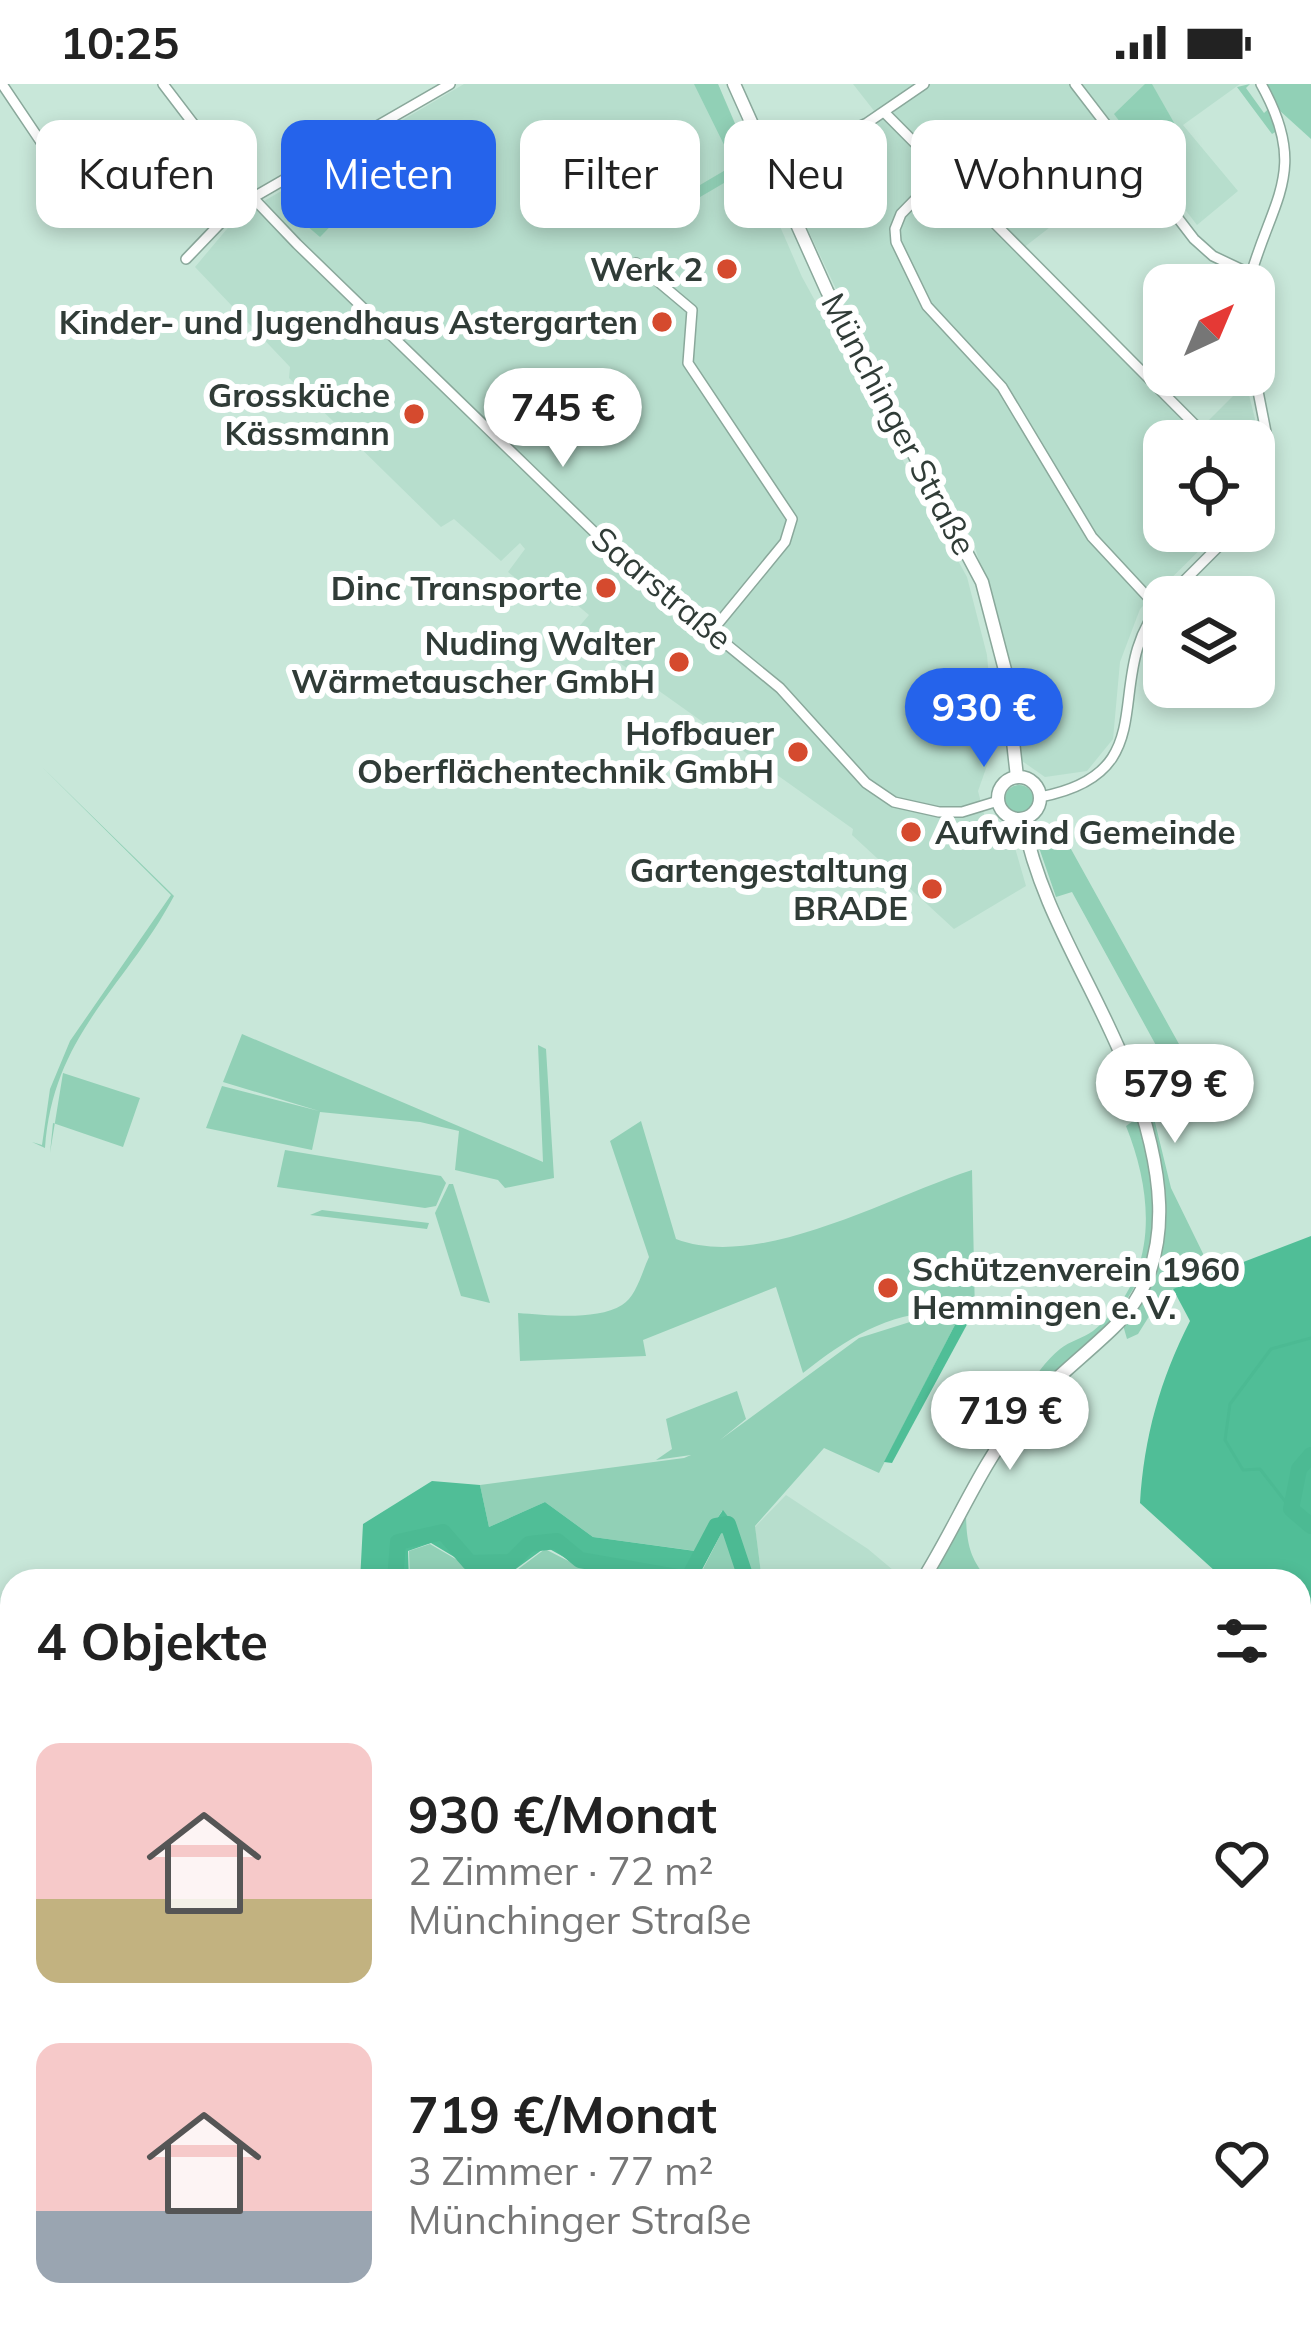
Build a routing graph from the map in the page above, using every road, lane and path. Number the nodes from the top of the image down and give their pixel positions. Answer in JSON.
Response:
{"nodes":[{"id":1,"x":2,"y":84,"type":"edge"},
{"id":2,"x":163,"y":84,"type":"edge"},
{"id":3,"x":450,"y":84,"type":"edge"},
{"id":4,"x":734,"y":84,"type":"edge"},
{"id":5,"x":924,"y":84,"type":"edge"},
{"id":6,"x":1075,"y":84,"type":"edge"},
{"id":7,"x":1261,"y":84,"type":"edge"},
{"id":8,"x":885,"y":113,"type":"junction"},
{"id":9,"x":191,"y":120,"type":"edge"},
{"id":10,"x":750,"y":120,"type":"edge"},
{"id":11,"x":870,"y":120,"type":"edge"},
{"id":12,"x":36,"y":135,"type":"edge"},
{"id":13,"x":911,"y":140,"type":"edge"},
{"id":14,"x":257,"y":196,"type":"edge"},
{"id":15,"x":257,"y":202,"type":"edge"},
{"id":16,"x":911,"y":205,"type":"edge"},
{"id":17,"x":216,"y":228,"type":"edge"},
{"id":18,"x":798,"y":228,"type":"edge"},
{"id":19,"x":998,"y":228,"type":"edge"},
{"id":20,"x":186,"y":259,"type":"dead end"},
{"id":21,"x":636,"y":263,"type":"dead end"},
{"id":22,"x":1226,"y":264,"type":"edge"},
{"id":23,"x":1256,"y":264,"type":"edge"},
{"id":24,"x":1190,"y":420,"type":"edge"},
{"id":25,"x":1213,"y":552,"type":"edge"},
{"id":26,"x":1190,"y":576,"type":"edge"},
{"id":27,"x":1143,"y":587,"type":"edge"},
{"id":28,"x":712,"y":631,"type":"junction"},
{"id":29,"x":1143,"y":636,"type":"edge"},
{"id":30,"x":1017,"y":777,"type":"junction"},
{"id":31,"x":1040,"y":796,"type":"junction"},
{"id":32,"x":998,"y":801,"type":"junction"},
{"id":33,"x":1023,"y":819,"type":"junction"},
{"id":34,"x":929,"y":1569,"type":"edge"}],
"edges":[{"from":1,"to":12,"type":"street"},
{"from":2,"to":9,"type":"street","name":"Saarstraße"},
{"from":3,"to":14,"type":"street"},
{"from":4,"to":10,"type":"street","name":"Münchinger Straße"},
{"from":5,"to":8,"type":"street"},
{"from":6,"to":22,"type":"street"},
{"from":7,"to":23,"type":"street"},
{"from":8,"to":11,"type":"street"},
{"from":8,"to":13,"type":"street"},
{"from":15,"to":28,"type":"street","name":"Saarstraße"},
{"from":16,"to":27,"type":"street"},
{"from":17,"to":20,"type":"street"},
{"from":18,"to":30,"type":"street","name":"Münchinger Straße"},
{"from":19,"to":24,"type":"street"},
{"from":21,"to":28,"type":"street"},
{"from":25,"to":26,"type":"street"},
{"from":28,"to":32,"type":"street","name":"Saarstraße"},
{"from":29,"to":31,"type":"street"},
{"from":30,"to":31,"type":"street"},
{"from":30,"to":32,"type":"street"},
{"from":31,"to":33,"type":"street"},
{"from":32,"to":33,"type":"street"},
{"from":33,"to":34,"type":"street"}]}
